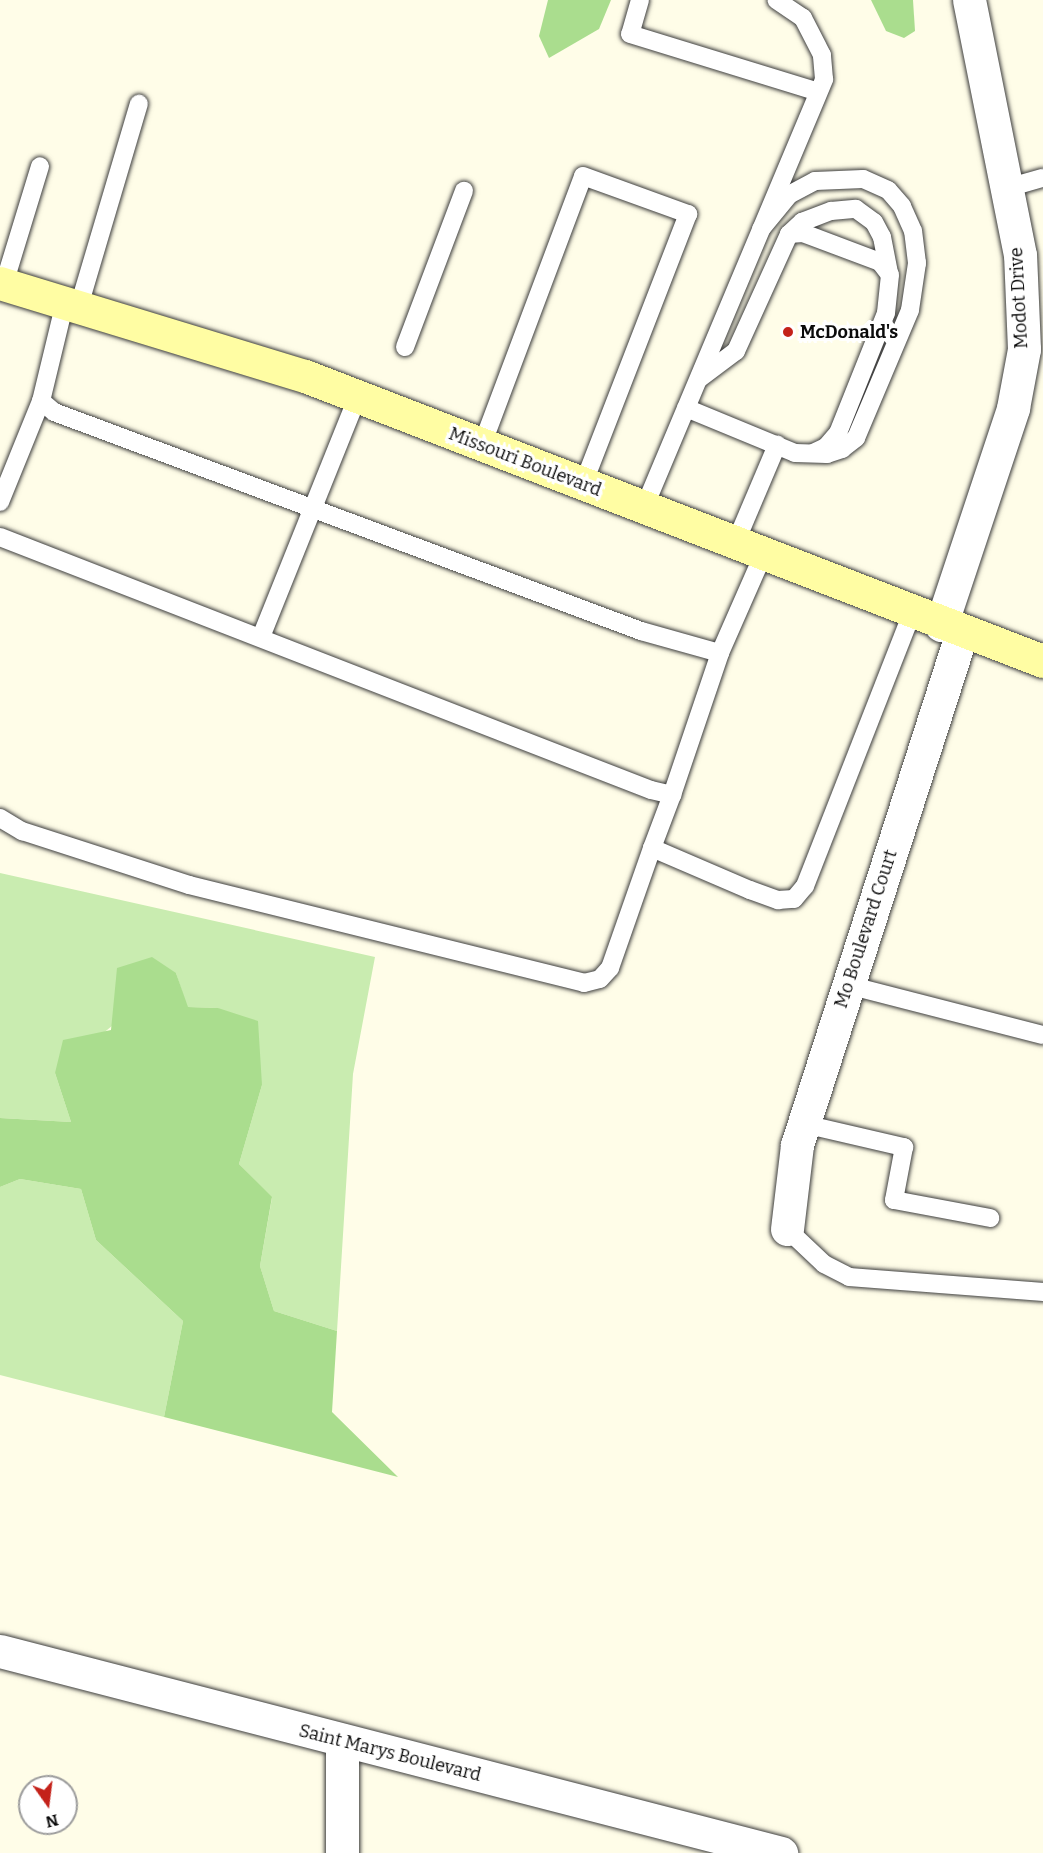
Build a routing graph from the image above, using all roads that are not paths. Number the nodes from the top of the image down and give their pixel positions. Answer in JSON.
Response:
{"nodes":[{"id":1,"x":640,"y":0,"type":"edge"},
{"id":2,"x":776,"y":0,"type":"edge"},
{"id":3,"x":969,"y":0,"type":"edge"},
{"id":4,"x":818,"y":92,"type":"junction"},
{"id":5,"x":139,"y":104,"type":"dead end"},
{"id":6,"x":40,"y":166,"type":"dead end"},
{"id":7,"x":1043,"y":178,"type":"edge"},
{"id":8,"x":1006,"y":188,"type":"junction"},
{"id":9,"x":464,"y":191,"type":"dead end"},
{"id":10,"x":761,"y":229,"type":"junction"},
{"id":11,"x":789,"y":234,"type":"junction"},
{"id":12,"x":890,"y":275,"type":"junction"},
{"id":13,"x":2,"y":283,"type":"edge"},
{"id":14,"x":72,"y":304,"type":"junction"},
{"id":15,"x":1033,"y":309,"type":"edge"},
{"id":16,"x":405,"y":347,"type":"dead end"},
{"id":17,"x":696,"y":384,"type":"junction"},
{"id":18,"x":358,"y":396,"type":"junction"},
{"id":19,"x":41,"y":402,"type":"junction"},
{"id":20,"x":686,"y":408,"type":"junction"},
{"id":21,"x":482,"y":445,"type":"junction"},
{"id":22,"x":777,"y":445,"type":"junction"},
{"id":23,"x":811,"y":454,"type":"junction"},
{"id":24,"x":583,"y":485,"type":"junction"},
{"id":25,"x":0,"y":502,"type":"edge"},
{"id":26,"x":644,"y":508,"type":"junction"},
{"id":27,"x":312,"y":509,"type":"junction"},
{"id":28,"x":0,"y":537,"type":"edge"},
{"id":29,"x":749,"y":550,"type":"junction"},
{"id":30,"x":938,"y":623,"type":"junction"},
{"id":31,"x":261,"y":637,"type":"junction"},
{"id":32,"x":720,"y":653,"type":"junction"},
{"id":33,"x":1043,"y":661,"type":"edge"},
{"id":34,"x":672,"y":795,"type":"junction"},
{"id":35,"x":0,"y":818,"type":"edge"},
{"id":36,"x":652,"y":849,"type":"junction"},
{"id":37,"x":848,"y":985,"type":"junction"},
{"id":38,"x":1043,"y":1035,"type":"edge"},
{"id":39,"x":804,"y":1124,"type":"junction"},
{"id":40,"x":990,"y":1218,"type":"dead end"},
{"id":41,"x":787,"y":1229,"type":"joint"},
{"id":42,"x":1043,"y":1292,"type":"edge"},
{"id":43,"x":0,"y":1651,"type":"edge"},
{"id":44,"x":342,"y":1740,"type":"junction"},
{"id":45,"x":342,"y":1853,"type":"edge"},
{"id":46,"x":781,"y":1853,"type":"edge"}],
"edges":[{"from":1,"to":4,"type":"lane"},
{"from":2,"to":4,"type":"lane"},
{"from":3,"to":8,"type":"street","name":"Modot Drive"},
{"from":4,"to":10,"type":"lane"},
{"from":5,"to":14,"type":"lane"},
{"from":6,"to":13,"type":"lane"},
{"from":7,"to":8,"type":"lane"},
{"from":8,"to":15,"type":"street","name":"Modot Drive"},
{"from":9,"to":16,"type":"lane"},
{"from":10,"to":17,"type":"lane"},
{"from":10,"to":23,"type":"lane"},
{"from":11,"to":12,"type":"lane"},
{"from":11,"to":12,"type":"lane"},
{"from":11,"to":17,"type":"lane"},
{"from":12,"to":23,"type":"lane"},
{"from":13,"to":14,"type":"main road","name":"Missouri Boulevard"},
{"from":14,"to":18,"type":"main road","name":"Missouri Boulevard"},
{"from":14,"to":19,"type":"lane"},
{"from":15,"to":30,"type":"street","name":"Modot Drive"},
{"from":17,"to":20,"type":"lane"},
{"from":18,"to":21,"type":"main road","name":"Missouri Boulevard"},
{"from":18,"to":27,"type":"lane"},
{"from":19,"to":25,"type":"lane"},
{"from":19,"to":27,"type":"lane"},
{"from":20,"to":22,"type":"lane"},
{"from":20,"to":26,"type":"lane"},
{"from":21,"to":24,"type":"main road","name":"Missouri Boulevard"},
{"from":21,"to":24,"type":"lane"},
{"from":22,"to":23,"type":"lane"},
{"from":22,"to":29,"type":"lane"},
{"from":24,"to":26,"type":"main road","name":"Missouri Boulevard"},
{"from":26,"to":29,"type":"main road","name":"Missouri Boulevard"},
{"from":27,"to":31,"type":"lane"},
{"from":27,"to":32,"type":"lane"},
{"from":28,"to":31,"type":"lane"},
{"from":29,"to":30,"type":"main road","name":"Missouri Boulevard"},
{"from":29,"to":32,"type":"lane"},
{"from":30,"to":33,"type":"main road","name":"Missouri Boulevard"},
{"from":30,"to":36,"type":"lane"},
{"from":30,"to":37,"type":"street","name":"Mo Boulevard Court"},
{"from":31,"to":34,"type":"lane"},
{"from":32,"to":34,"type":"lane"},
{"from":34,"to":36,"type":"lane"},
{"from":35,"to":36,"type":"lane"},
{"from":37,"to":38,"type":"lane"},
{"from":37,"to":39,"type":"street","name":"Mo Boulevard Court"},
{"from":39,"to":40,"type":"lane"},
{"from":39,"to":41,"type":"street","name":"Mo Boulevard Court"},
{"from":41,"to":42,"type":"lane"},
{"from":43,"to":44,"type":"street","name":"Saint Marys Boulevard"},
{"from":44,"to":45,"type":"street"},
{"from":44,"to":46,"type":"street","name":"Saint Marys Boulevard"}]}
